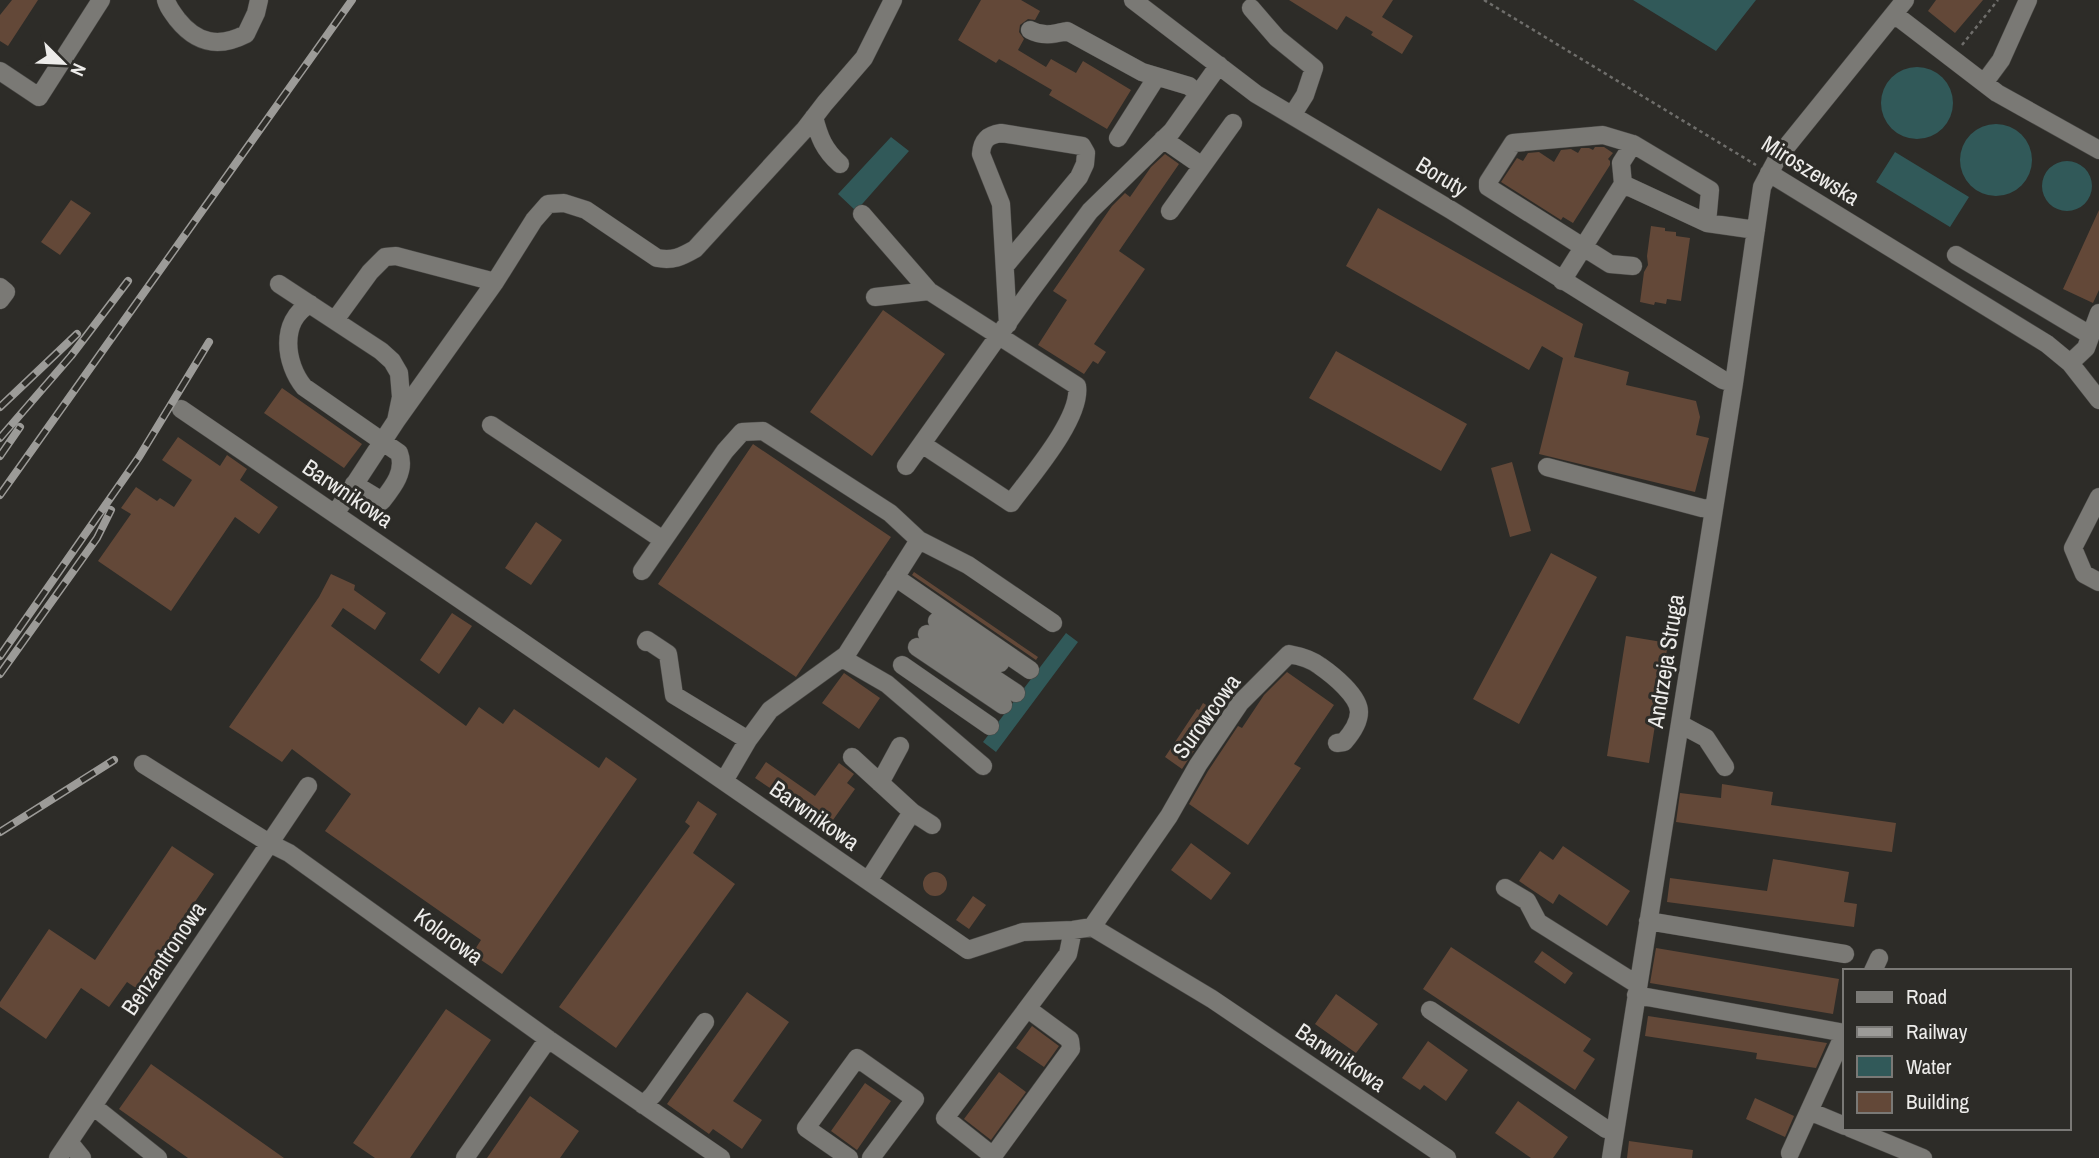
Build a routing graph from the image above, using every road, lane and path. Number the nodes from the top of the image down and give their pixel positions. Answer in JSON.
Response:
{"nodes":[{"id":1,"x":101,"y":0,"type":"edge"},
{"id":2,"x":166,"y":0,"type":"edge"},
{"id":3,"x":259,"y":0,"type":"edge"},
{"id":4,"x":893,"y":0,"type":"edge"},
{"id":5,"x":1133,"y":0,"type":"edge"},
{"id":6,"x":1484,"y":0,"type":"edge"},
{"id":7,"x":1998,"y":0,"type":"edge"},
{"id":8,"x":2028,"y":0,"type":"edge"},
{"id":9,"x":1899,"y":7,"type":"edge"},
{"id":10,"x":1251,"y":8,"type":"dead end"},
{"id":11,"x":1030,"y":30,"type":"dead end"},
{"id":12,"x":1951,"y":58,"type":"junction"},
{"id":13,"x":1219,"y":65,"type":"junction"},
{"id":14,"x":0,"y":71,"type":"edge"},
{"id":15,"x":1156,"y":78,"type":"junction"},
{"id":16,"x":1984,"y":83,"type":"junction"},
{"id":17,"x":1198,"y":94,"type":"junction"},
{"id":18,"x":1293,"y":114,"type":"junction"},
{"id":19,"x":814,"y":117,"type":"junction"},
{"id":20,"x":1233,"y":123,"type":"dead end"},
{"id":21,"x":1118,"y":138,"type":"dead end"},
{"id":22,"x":1163,"y":139,"type":"junction"},
{"id":23,"x":1633,"y":144,"type":"junction"},
{"id":24,"x":2099,"y":150,"type":"edge"},
{"id":25,"x":840,"y":164,"type":"dead end"},
{"id":26,"x":1202,"y":166,"type":"junction"},
{"id":27,"x":1769,"y":173,"type":"junction"},
{"id":28,"x":1623,"y":184,"type":"junction"},
{"id":29,"x":1170,"y":211,"type":"dead end"},
{"id":30,"x":862,"y":214,"type":"dead end"},
{"id":31,"x":1707,"y":223,"type":"junction"},
{"id":32,"x":1756,"y":230,"type":"junction"},
{"id":33,"x":1582,"y":247,"type":"junction"},
{"id":34,"x":1956,"y":255,"type":"dead end"},
{"id":35,"x":1005,"y":266,"type":"junction"},
{"id":36,"x":1633,"y":266,"type":"dead end"},
{"id":37,"x":1562,"y":281,"type":"junction"},
{"id":38,"x":495,"y":282,"type":"junction"},
{"id":39,"x":279,"y":284,"type":"dead end"},
{"id":40,"x":0,"y":287,"type":"edge"},
{"id":41,"x":929,"y":291,"type":"junction"},
{"id":42,"x":875,"y":297,"type":"dead end"},
{"id":43,"x":0,"y":300,"type":"edge"},
{"id":44,"x":310,"y":304,"type":"junction"},
{"id":45,"x":2099,"y":313,"type":"edge"},
{"id":46,"x":335,"y":320,"type":"junction"},
{"id":47,"x":1003,"y":329,"type":"junction"},
{"id":48,"x":2090,"y":335,"type":"junction"},
{"id":49,"x":2070,"y":363,"type":"junction"},
{"id":50,"x":1734,"y":383,"type":"junction"},
{"id":51,"x":2099,"y":400,"type":"edge"},
{"id":52,"x":181,"y":409,"type":"dead end"},
{"id":53,"x":396,"y":421,"type":"junction"},
{"id":54,"x":491,"y":425,"type":"dead end"},
{"id":55,"x":382,"y":441,"type":"junction"},
{"id":56,"x":922,"y":444,"type":"junction"},
{"id":57,"x":906,"y":466,"type":"dead end"},
{"id":58,"x":1547,"y":467,"type":"dead end"},
{"id":59,"x":354,"y":484,"type":"junction"},
{"id":60,"x":2099,"y":497,"type":"edge"},
{"id":61,"x":1713,"y":509,"type":"junction"},
{"id":62,"x":335,"y":514,"type":"junction"},
{"id":63,"x":663,"y":540,"type":"junction"},
{"id":64,"x":919,"y":540,"type":"junction"},
{"id":65,"x":642,"y":571,"type":"dead end"},
{"id":66,"x":895,"y":577,"type":"junction"},
{"id":67,"x":2099,"y":582,"type":"edge"},
{"id":68,"x":1053,"y":623,"type":"dead end"},
{"id":69,"x":931,"y":628,"type":"junction"},
{"id":70,"x":646,"y":642,"type":"dead end"},
{"id":71,"x":842,"y":658,"type":"junction"},
{"id":72,"x":902,"y":665,"type":"junction"},
{"id":73,"x":986,"y":673,"type":"junction"},
{"id":74,"x":887,"y":684,"type":"junction"},
{"id":75,"x":1018,"y":686,"type":"junction"},
{"id":76,"x":946,"y":696,"type":"junction"},
{"id":77,"x":930,"y":721,"type":"junction"},
{"id":78,"x":1680,"y":724,"type":"junction"},
{"id":79,"x":990,"y":726,"type":"dead end"},
{"id":80,"x":748,"y":740,"type":"junction"},
{"id":81,"x":1336,"y":743,"type":"dead end"},
{"id":82,"x":900,"y":746,"type":"dead end"},
{"id":83,"x":852,"y":757,"type":"dead end"},
{"id":84,"x":143,"y":764,"type":"dead end"},
{"id":85,"x":983,"y":766,"type":"dead end"},
{"id":86,"x":1725,"y":768,"type":"dead end"},
{"id":87,"x":724,"y":781,"type":"junction"},
{"id":88,"x":880,"y":783,"type":"junction"},
{"id":89,"x":307,"y":786,"type":"dead end"},
{"id":90,"x":912,"y":812,"type":"junction"},
{"id":91,"x":932,"y":825,"type":"dead end"},
{"id":92,"x":269,"y":843,"type":"junction"},
{"id":93,"x":868,"y":881,"type":"junction"},
{"id":94,"x":1505,"y":888,"type":"dead end"},
{"id":95,"x":1648,"y":921,"type":"junction"},
{"id":96,"x":1092,"y":927,"type":"junction"},
{"id":97,"x":1073,"y":930,"type":"junction"},
{"id":98,"x":1845,"y":954,"type":"dead end"},
{"id":99,"x":1637,"y":990,"type":"junction"},
{"id":100,"x":1028,"y":1009,"type":"junction"},
{"id":101,"x":1430,"y":1010,"type":"dead end"},
{"id":102,"x":705,"y":1022,"type":"dead end"},
{"id":103,"x":1843,"y":1032,"type":"edge"},
{"id":104,"x":1843,"y":1036,"type":"edge"},
{"id":105,"x":548,"y":1039,"type":"junction"},
{"id":106,"x":643,"y":1104,"type":"junction"},
{"id":107,"x":93,"y":1106,"type":"junction"},
{"id":108,"x":1809,"y":1111,"type":"junction"},
{"id":109,"x":1843,"y":1125,"type":"edge"},
{"id":110,"x":1855,"y":1130,"type":"edge"},
{"id":111,"x":1615,"y":1131,"type":"junction"},
{"id":112,"x":69,"y":1142,"type":"junction"},
{"id":113,"x":1790,"y":1153,"type":"dead end"},
{"id":114,"x":58,"y":1158,"type":"edge"},
{"id":115,"x":82,"y":1158,"type":"edge"},
{"id":116,"x":158,"y":1158,"type":"edge"},
{"id":117,"x":465,"y":1158,"type":"edge"},
{"id":118,"x":720,"y":1158,"type":"edge"},
{"id":119,"x":849,"y":1158,"type":"edge"},
{"id":120,"x":871,"y":1158,"type":"edge"},
{"id":121,"x":1447,"y":1158,"type":"edge"},
{"id":122,"x":1611,"y":1158,"type":"edge"},
{"id":123,"x":1923,"y":1158,"type":"edge"}],
"edges":[{"from":1,"to":14,"type":"street"},
{"from":2,"to":3,"type":"street"},
{"from":4,"to":19,"type":"street"},
{"from":5,"to":13,"type":"street","name":"Boruty"},
{"from":6,"to":27,"type":"path","name":"Miroszewska"},
{"from":7,"to":12,"type":"path"},
{"from":8,"to":16,"type":"street"},
{"from":9,"to":12,"type":"street"},
{"from":9,"to":27,"type":"street","name":"Andrzeja Struga"},
{"from":10,"to":18,"type":"street"},
{"from":11,"to":15,"type":"street"},
{"from":12,"to":16,"type":"street"},
{"from":13,"to":17,"type":"street"},
{"from":13,"to":18,"type":"street","name":"Boruty"},
{"from":15,"to":17,"type":"street"},
{"from":15,"to":21,"type":"street"},
{"from":16,"to":24,"type":"street"},
{"from":17,"to":22,"type":"street"},
{"from":18,"to":37,"type":"street","name":"Boruty"},
{"from":19,"to":25,"type":"street"},
{"from":19,"to":38,"type":"street"},
{"from":20,"to":26,"type":"street"},
{"from":22,"to":26,"type":"street"},
{"from":22,"to":47,"type":"street"},
{"from":23,"to":28,"type":"street"},
{"from":23,"to":31,"type":"street"},
{"from":23,"to":33,"type":"street"},
{"from":26,"to":29,"type":"street"},
{"from":27,"to":32,"type":"street","name":"Andrzeja Struga"},
{"from":27,"to":49,"type":"street","name":"Miroszewska"},
{"from":28,"to":31,"type":"street"},
{"from":28,"to":33,"type":"street"},
{"from":30,"to":41,"type":"street"},
{"from":31,"to":32,"type":"street"},
{"from":32,"to":50,"type":"street","name":"Andrzeja Struga"},
{"from":33,"to":36,"type":"street"},
{"from":33,"to":37,"type":"street"},
{"from":34,"to":48,"type":"street"},
{"from":35,"to":35,"type":"street"},
{"from":35,"to":47,"type":"street"},
{"from":37,"to":50,"type":"street","name":"Boruty"},
{"from":38,"to":46,"type":"street"},
{"from":38,"to":53,"type":"street"},
{"from":39,"to":44,"type":"street"},
{"from":40,"to":43,"type":"street"},
{"from":41,"to":42,"type":"street"},
{"from":41,"to":47,"type":"street"},
{"from":44,"to":46,"type":"street"},
{"from":44,"to":55,"type":"street"},
{"from":45,"to":48,"type":"street"},
{"from":46,"to":53,"type":"street"},
{"from":47,"to":56,"type":"street"},
{"from":47,"to":56,"type":"street"},
{"from":48,"to":49,"type":"street"},
{"from":49,"to":51,"type":"street","name":"Miroszewska"},
{"from":50,"to":61,"type":"street","name":"Andrzeja Struga"},
{"from":52,"to":62,"type":"street","name":"Barwnikowa"},
{"from":53,"to":55,"type":"street"},
{"from":54,"to":63,"type":"street"},
{"from":55,"to":59,"type":"street"},
{"from":55,"to":59,"type":"street"},
{"from":56,"to":57,"type":"street"},
{"from":58,"to":61,"type":"street"},
{"from":59,"to":62,"type":"street"},
{"from":60,"to":67,"type":"street"},
{"from":61,"to":78,"type":"street","name":"Andrzeja Struga"},
{"from":62,"to":87,"type":"street","name":"Barwnikowa"},
{"from":63,"to":64,"type":"street"},
{"from":63,"to":65,"type":"street"},
{"from":64,"to":66,"type":"street"},
{"from":64,"to":68,"type":"street"},
{"from":66,"to":69,"type":"street"},
{"from":66,"to":71,"type":"street"},
{"from":69,"to":72,"type":"street"},
{"from":69,"to":73,"type":"street"},
{"from":69,"to":73,"type":"street"},
{"from":69,"to":75,"type":"street"},
{"from":70,"to":80,"type":"street"},
{"from":71,"to":74,"type":"street"},
{"from":71,"to":80,"type":"street"},
{"from":72,"to":74,"type":"street"},
{"from":72,"to":76,"type":"street"},
{"from":73,"to":75,"type":"street"},
{"from":73,"to":75,"type":"street"},
{"from":74,"to":77,"type":"street"},
{"from":76,"to":77,"type":"street"},
{"from":76,"to":79,"type":"street"},
{"from":77,"to":85,"type":"street"},
{"from":78,"to":86,"type":"street"},
{"from":78,"to":95,"type":"street","name":"Andrzeja Struga"},
{"from":80,"to":87,"type":"street"},
{"from":81,"to":96,"type":"street","name":"Surowcowa"},
{"from":82,"to":88,"type":"street"},
{"from":83,"to":88,"type":"street"},
{"from":84,"to":92,"type":"street","name":"Kolorowa"},
{"from":87,"to":93,"type":"street","name":"Barwnikowa"},
{"from":88,"to":90,"type":"street"},
{"from":89,"to":92,"type":"street","name":"Benzantronowa"},
{"from":90,"to":91,"type":"street"},
{"from":90,"to":93,"type":"street"},
{"from":92,"to":105,"type":"street","name":"Kolorowa"},
{"from":92,"to":107,"type":"street","name":"Benzantronowa"},
{"from":93,"to":97,"type":"street","name":"Barwnikowa"},
{"from":94,"to":99,"type":"street"},
{"from":95,"to":98,"type":"street"},
{"from":95,"to":99,"type":"street","name":"Andrzeja Struga"},
{"from":96,"to":97,"type":"street","name":"Barwnikowa"},
{"from":96,"to":121,"type":"street","name":"Barwnikowa"},
{"from":97,"to":100,"type":"street"},
{"from":99,"to":103,"type":"street"},
{"from":99,"to":111,"type":"street","name":"Andrzeja Struga"},
{"from":100,"to":100,"type":"street"},
{"from":101,"to":111,"type":"street"},
{"from":102,"to":106,"type":"street"},
{"from":104,"to":108,"type":"street"},
{"from":105,"to":106,"type":"street","name":"Kolorowa"},
{"from":105,"to":117,"type":"street"},
{"from":106,"to":118,"type":"street","name":"Kolorowa"},
{"from":107,"to":112,"type":"street","name":"Benzantronowa"},
{"from":107,"to":116,"type":"street"},
{"from":108,"to":109,"type":"street"},
{"from":108,"to":113,"type":"street"},
{"from":110,"to":123,"type":"street"},
{"from":111,"to":122,"type":"street","name":"Andrzeja Struga"},
{"from":112,"to":114,"type":"street","name":"Benzantronowa"},
{"from":112,"to":115,"type":"street"},
{"from":119,"to":120,"type":"street"}]}
